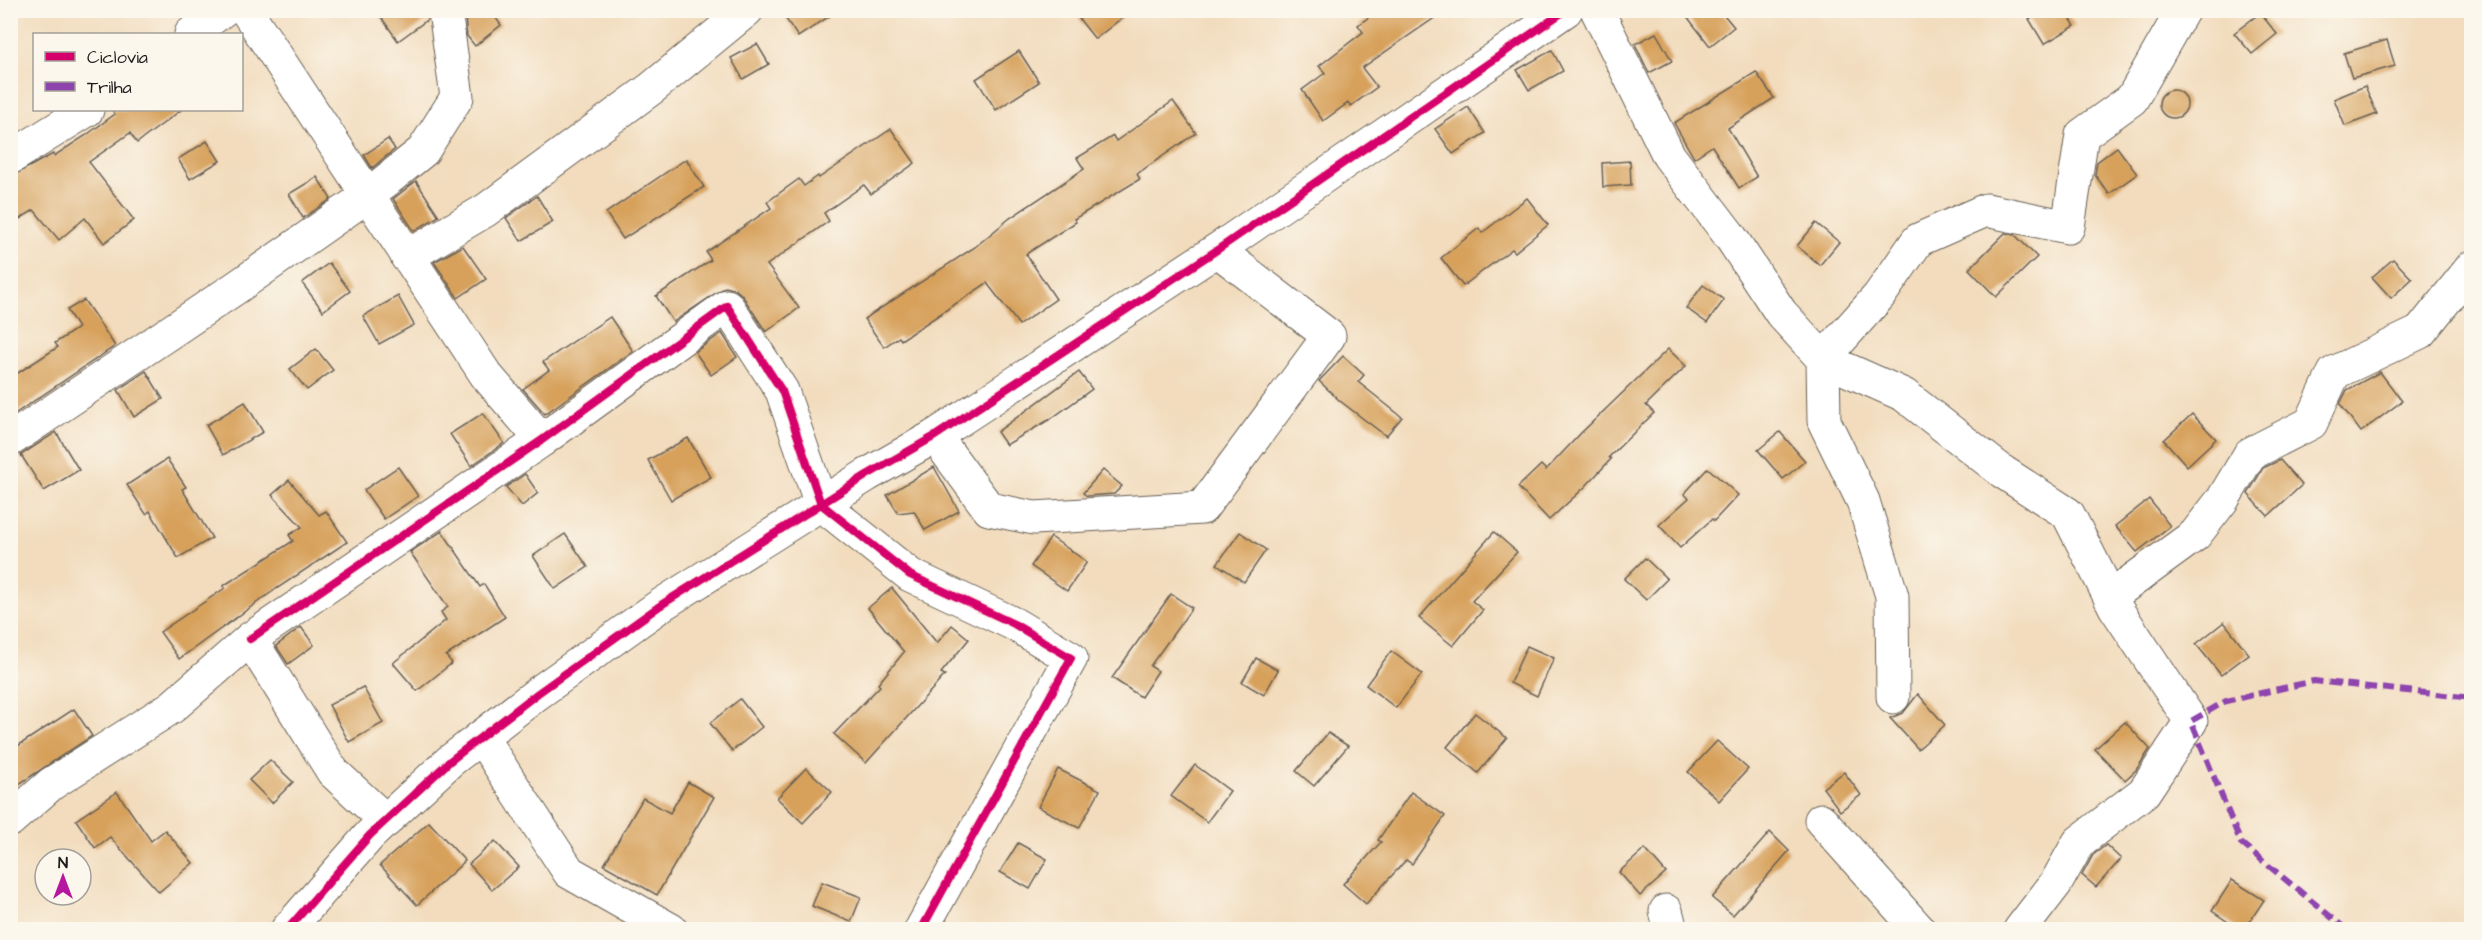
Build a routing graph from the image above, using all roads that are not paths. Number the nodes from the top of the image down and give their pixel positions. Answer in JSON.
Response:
{"nodes":[{"id":1,"x":223,"y":10,"type":"edge"},
{"id":2,"x":246,"y":10,"type":"edge"},
{"id":3,"x":747,"y":10,"type":"edge"},
{"id":4,"x":1566,"y":10,"type":"edge"},
{"id":5,"x":1597,"y":10,"type":"edge"},
{"id":6,"x":2183,"y":10,"type":"edge"},
{"id":7,"x":446,"y":18,"type":"dead end"},
{"id":8,"x":192,"y":33,"type":"edge"},
{"id":9,"x":85,"y":111,"type":"edge"},
{"id":10,"x":10,"y":158,"type":"edge"},
{"id":11,"x":367,"y":196,"type":"junction"},
{"id":12,"x":1217,"y":250,"type":"junction"},
{"id":13,"x":407,"y":257,"type":"junction"},
{"id":14,"x":2472,"y":267,"type":"edge"},
{"id":15,"x":1823,"y":359,"type":"junction"},
{"id":16,"x":935,"y":436,"type":"junction"},
{"id":17,"x":10,"y":440,"type":"edge"},
{"id":18,"x":542,"y":440,"type":"junction"},
{"id":19,"x":821,"y":504,"type":"junction"},
{"id":20,"x":2110,"y":597,"type":"junction"},
{"id":21,"x":250,"y":639,"type":"junction"},
{"id":22,"x":1893,"y":698,"type":"dead end"},
{"id":23,"x":481,"y":737,"type":"junction"},
{"id":24,"x":10,"y":820,"type":"edge"},
{"id":25,"x":1821,"y":820,"type":"dead end"},
{"id":26,"x":386,"y":821,"type":"junction"},
{"id":27,"x":287,"y":930,"type":"edge"},
{"id":28,"x":671,"y":930,"type":"edge"},
{"id":29,"x":921,"y":930,"type":"edge"},
{"id":30,"x":1919,"y":930,"type":"edge"},
{"id":31,"x":2020,"y":930,"type":"edge"}],
"edges":[{"from":1,"to":8,"type":"street"},
{"from":2,"to":11,"type":"street"},
{"from":3,"to":13,"type":"street"},
{"from":4,"to":12,"type":"street"},
{"from":5,"to":15,"type":"street"},
{"from":6,"to":15,"type":"street"},
{"from":7,"to":11,"type":"street"},
{"from":9,"to":10,"type":"street"},
{"from":11,"to":13,"type":"street"},
{"from":11,"to":17,"type":"street"},
{"from":12,"to":16,"type":"street"},
{"from":12,"to":16,"type":"street"},
{"from":13,"to":18,"type":"street"},
{"from":14,"to":20,"type":"street"},
{"from":15,"to":20,"type":"street"},
{"from":15,"to":22,"type":"street"},
{"from":16,"to":19,"type":"street"},
{"from":18,"to":19,"type":"street"},
{"from":18,"to":21,"type":"street"},
{"from":19,"to":23,"type":"street"},
{"from":19,"to":29,"type":"street"},
{"from":20,"to":31,"type":"street"},
{"from":21,"to":24,"type":"street"},
{"from":21,"to":26,"type":"street"},
{"from":23,"to":26,"type":"street"},
{"from":23,"to":28,"type":"street"},
{"from":25,"to":30,"type":"street"},
{"from":26,"to":27,"type":"street"}]}
